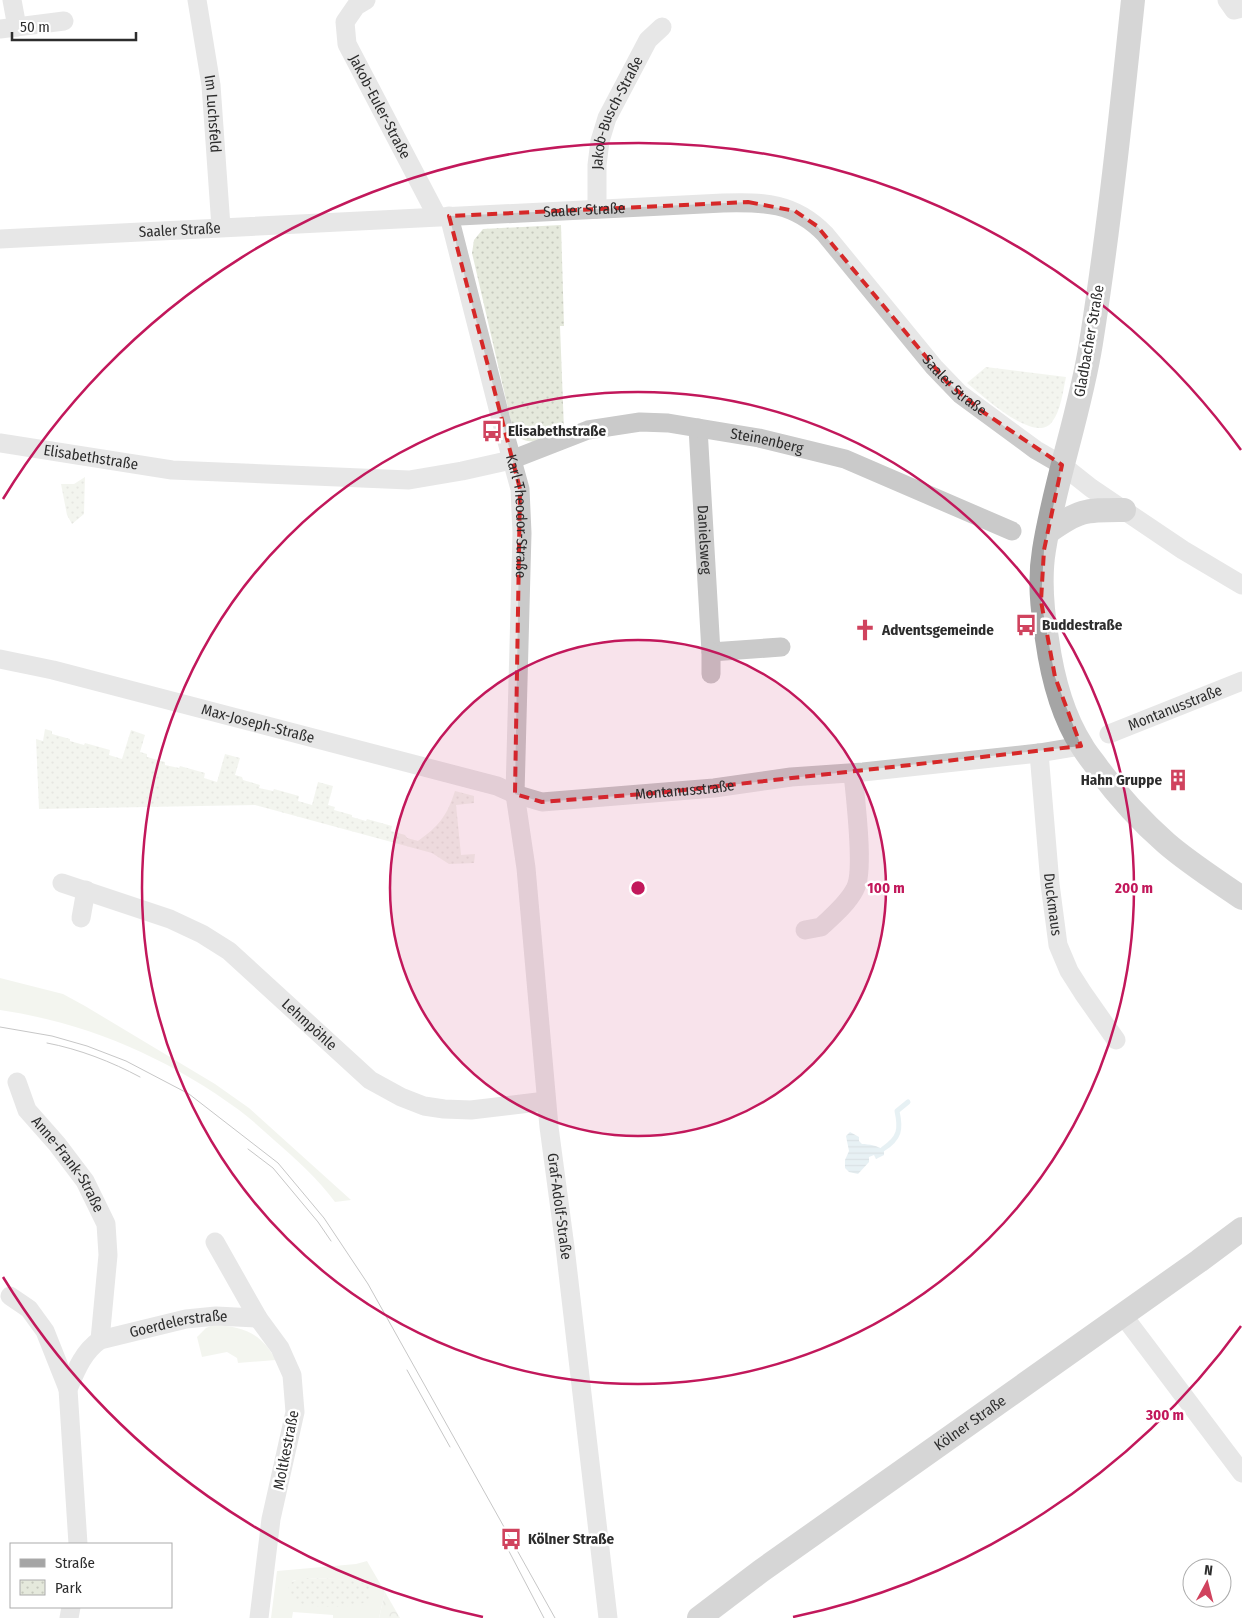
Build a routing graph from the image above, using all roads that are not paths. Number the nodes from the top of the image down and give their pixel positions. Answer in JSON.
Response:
{"nodes":[{"id":1,"x":12,"y":0,"type":"edge"},
{"id":2,"x":197,"y":0,"type":"edge"},
{"id":3,"x":366,"y":0,"type":"edge"},
{"id":4,"x":1133,"y":0,"type":"edge"},
{"id":5,"x":1227,"y":0,"type":"edge"},
{"id":6,"x":1242,"y":8,"type":"edge"},
{"id":7,"x":64,"y":21,"type":"dead end"},
{"id":8,"x":662,"y":27,"type":"dead end"},
{"id":9,"x":9,"y":28,"type":"edge"},
{"id":10,"x":597,"y":209,"type":"junction"},
{"id":11,"x":443,"y":216,"type":"junction"},
{"id":12,"x":221,"y":227,"type":"junction"},
{"id":13,"x":0,"y":239,"type":"edge"},
{"id":14,"x":698,"y":428,"type":"junction"},
{"id":15,"x":0,"y":443,"type":"edge"},
{"id":16,"x":512,"y":460,"type":"junction"},
{"id":17,"x":1062,"y":465,"type":"junction"},
{"id":18,"x":1124,"y":510,"type":"junction"},
{"id":19,"x":1012,"y":531,"type":"dead end"},
{"id":20,"x":1048,"y":532,"type":"junction"},
{"id":21,"x":1242,"y":585,"type":"edge"},
{"id":22,"x":781,"y":646,"type":"dead end"},
{"id":23,"x":710,"y":652,"type":"junction"},
{"id":24,"x":0,"y":659,"type":"edge"},
{"id":25,"x":711,"y":674,"type":"dead end"},
{"id":26,"x":1242,"y":680,"type":"edge"},
{"id":27,"x":1109,"y":734,"type":"dead end"},
{"id":28,"x":1081,"y":746,"type":"junction"},
{"id":29,"x":1039,"y":753,"type":"junction"},
{"id":30,"x":853,"y":772,"type":"junction"},
{"id":31,"x":515,"y":794,"type":"junction"},
{"id":32,"x":62,"y":883,"type":"dead end"},
{"id":33,"x":86,"y":890,"type":"junction"},
{"id":34,"x":1242,"y":898,"type":"edge"},
{"id":35,"x":81,"y":918,"type":"dead end"},
{"id":36,"x":805,"y":930,"type":"dead end"},
{"id":37,"x":1116,"y":1040,"type":"dead end"},
{"id":38,"x":17,"y":1082,"type":"dead end"},
{"id":39,"x":546,"y":1101,"type":"junction"},
{"id":40,"x":1242,"y":1229,"type":"edge"},
{"id":41,"x":215,"y":1242,"type":"dead end"},
{"id":42,"x":10,"y":1296,"type":"dead end"},
{"id":43,"x":1122,"y":1314,"type":"junction"},
{"id":44,"x":258,"y":1318,"type":"junction"},
{"id":45,"x":100,"y":1340,"type":"junction"},
{"id":46,"x":68,"y":1389,"type":"junction"},
{"id":47,"x":1242,"y":1473,"type":"edge"},
{"id":48,"x":78,"y":1543,"type":"edge"},
{"id":49,"x":705,"y":1616,"type":"edge"},
{"id":50,"x":259,"y":1618,"type":"edge"},
{"id":51,"x":608,"y":1618,"type":"edge"}],
"edges":[{"from":1,"to":9,"type":"street"},
{"from":2,"to":12,"type":"street","name":"Im Luchsfeld"},
{"from":3,"to":11,"type":"street","name":"Jakob-Euler-Straße"},
{"from":4,"to":17,"type":"main road","name":"Gladbacher Straße"},
{"from":5,"to":6,"type":"street"},
{"from":7,"to":9,"type":"street"},
{"from":8,"to":10,"type":"street","name":"Jakob-Busch-Straße"},
{"from":10,"to":11,"type":"street","name":"Saaler Straße"},
{"from":10,"to":17,"type":"street","name":"Saaler Straße"},
{"from":11,"to":12,"type":"street","name":"Saaler Straße"},
{"from":11,"to":16,"type":"street","name":"Karl-Theodor-Straße"},
{"from":12,"to":13,"type":"street","name":"Saaler Straße"},
{"from":14,"to":16,"type":"street","name":"Steinenberg"},
{"from":14,"to":19,"type":"street","name":"Steinenberg"},
{"from":14,"to":23,"type":"street","name":"Danielsweg"},
{"from":15,"to":16,"type":"street","name":"Elisabethstraße"},
{"from":16,"to":31,"type":"street","name":"Karl-Theodor-Straße"},
{"from":17,"to":18,"type":"street"},
{"from":17,"to":20,"type":"main road"},
{"from":18,"to":20,"type":"main road"},
{"from":18,"to":21,"type":"street"},
{"from":20,"to":28,"type":"main road"},
{"from":22,"to":23,"type":"street"},
{"from":23,"to":25,"type":"street","name":"Danielsweg"},
{"from":24,"to":31,"type":"street","name":"Max-Joseph-Straße"},
{"from":26,"to":27,"type":"street","name":"Montanusstraße"},
{"from":28,"to":29,"type":"street","name":"Montanusstraße"},
{"from":28,"to":34,"type":"main road"},
{"from":29,"to":30,"type":"street","name":"Montanusstraße"},
{"from":29,"to":37,"type":"street","name":"Duckmaus"},
{"from":30,"to":31,"type":"street","name":"Montanusstraße"},
{"from":30,"to":36,"type":"street"},
{"from":31,"to":39,"type":"street","name":"Graf-Adolf-Straße"},
{"from":32,"to":33,"type":"street","name":"Lehmpöhle"},
{"from":33,"to":35,"type":"street"},
{"from":33,"to":39,"type":"street","name":"Lehmpöhle"},
{"from":38,"to":45,"type":"street","name":"Anne-Frank-Straße"},
{"from":39,"to":51,"type":"street","name":"Graf-Adolf-Straße"},
{"from":40,"to":43,"type":"main road","name":"Kölner Straße"},
{"from":41,"to":44,"type":"street","name":"Moltkestraße"},
{"from":42,"to":46,"type":"street"},
{"from":43,"to":47,"type":"street"},
{"from":43,"to":49,"type":"main road","name":"Kölner Straße"},
{"from":44,"to":45,"type":"street","name":"Goerdelerstraße"},
{"from":44,"to":50,"type":"street","name":"Moltkestraße"},
{"from":45,"to":46,"type":"street"},
{"from":46,"to":48,"type":"street"}]}
